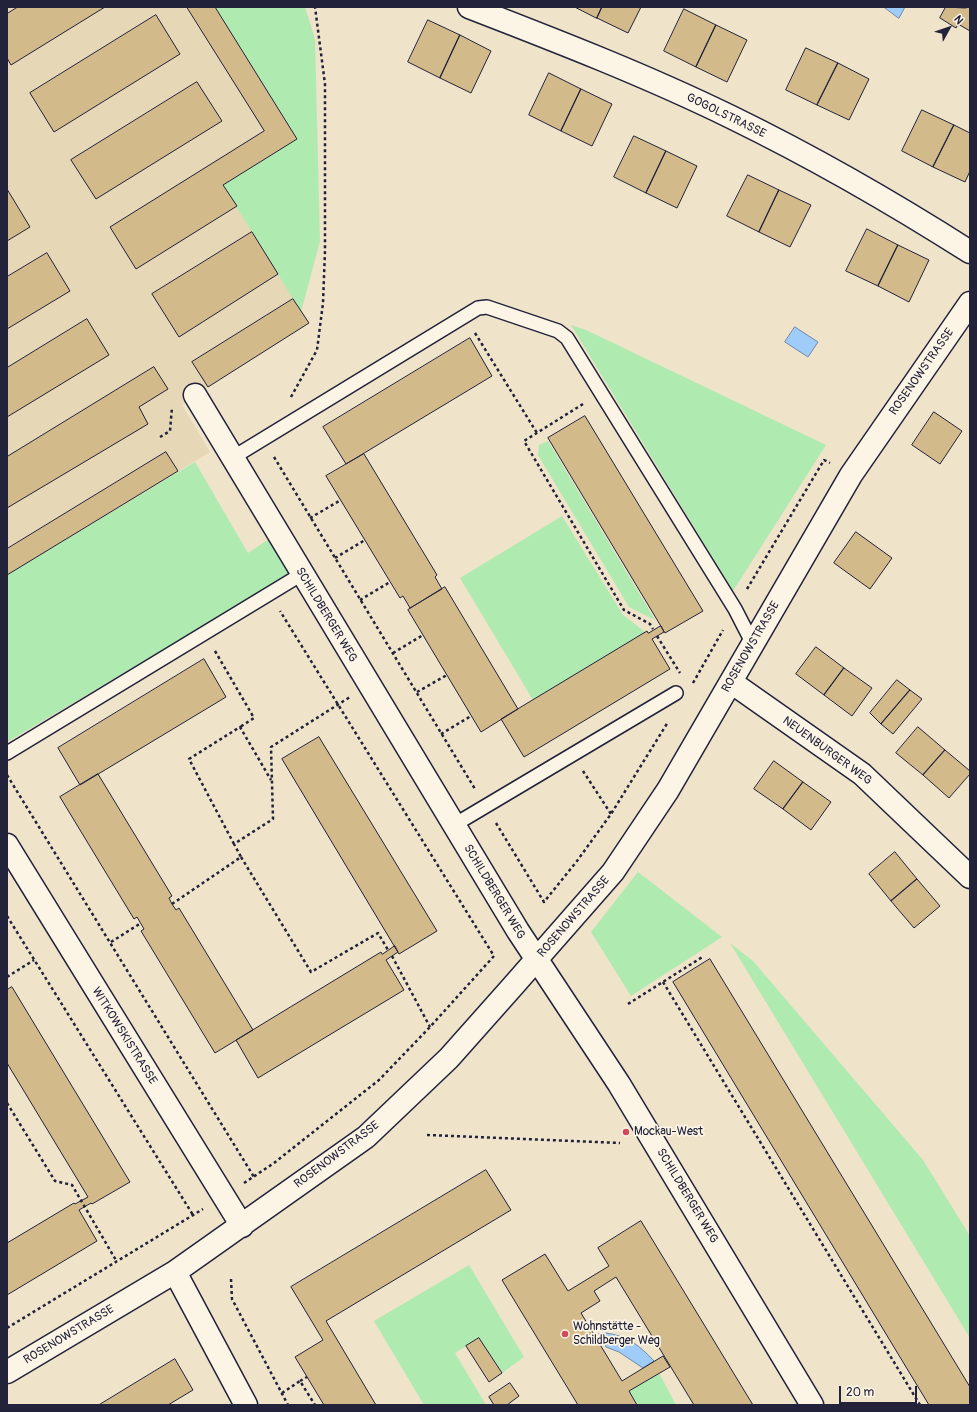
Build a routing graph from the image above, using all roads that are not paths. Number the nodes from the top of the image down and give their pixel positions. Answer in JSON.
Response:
{"nodes":[{"id":1,"x":469,"y":7,"type":"edge"},
{"id":2,"x":970,"y":252,"type":"edge"},
{"id":3,"x":970,"y":304,"type":"edge"},
{"id":4,"x":195,"y":395,"type":"dead end"},
{"id":5,"x":232,"y":458,"type":"junction"},
{"id":6,"x":302,"y":574,"type":"junction"},
{"id":7,"x":753,"y":644,"type":"junction"},
{"id":8,"x":731,"y":682,"type":"junction"},
{"id":9,"x":676,"y":693,"type":"road end"},
{"id":10,"x":7,"y":753,"type":"edge"},
{"id":11,"x":454,"y":825,"type":"junction"},
{"id":12,"x":7,"y":845,"type":"edge"},
{"id":13,"x":970,"y":877,"type":"edge"},
{"id":14,"x":536,"y":961,"type":"junction"},
{"id":15,"x":242,"y":1226,"type":"junction"},
{"id":16,"x":175,"y":1272,"type":"junction"},
{"id":17,"x":7,"y":1372,"type":"edge"},
{"id":18,"x":246,"y":1405,"type":"edge"},
{"id":19,"x":812,"y":1405,"type":"edge"}],
"edges":[{"from":1,"to":2,"type":"street","name":"GOGOLSTRASSE"},
{"from":3,"to":7,"type":"street","name":"ROSENOWSTRASSE"},
{"from":4,"to":5,"type":"street","name":"SCHILDBERGER WEG"},
{"from":5,"to":6,"type":"street","name":"SCHILDBERGER WEG"},
{"from":5,"to":7,"type":"lane"},
{"from":6,"to":10,"type":"lane"},
{"from":6,"to":11,"type":"street","name":"SCHILDBERGER WEG"},
{"from":7,"to":8,"type":"street","name":"ROSENOWSTRASSE"},
{"from":8,"to":13,"type":"street","name":"NEUENBURGER WEG"},
{"from":8,"to":14,"type":"street","name":"ROSENOWSTRASSE"},
{"from":9,"to":11,"type":"lane"},
{"from":11,"to":14,"type":"street","name":"SCHILDBERGER WEG"},
{"from":12,"to":15,"type":"street","name":"WITKOWSKISTRASSE"},
{"from":14,"to":15,"type":"street","name":"ROSENOWSTRASSE"},
{"from":14,"to":19,"type":"street","name":"SCHILDBERGER WEG"},
{"from":15,"to":16,"type":"street","name":"ROSENOWSTRASSE"},
{"from":16,"to":17,"type":"street","name":"ROSENOWSTRASSE"},
{"from":16,"to":18,"type":"street"}]}
